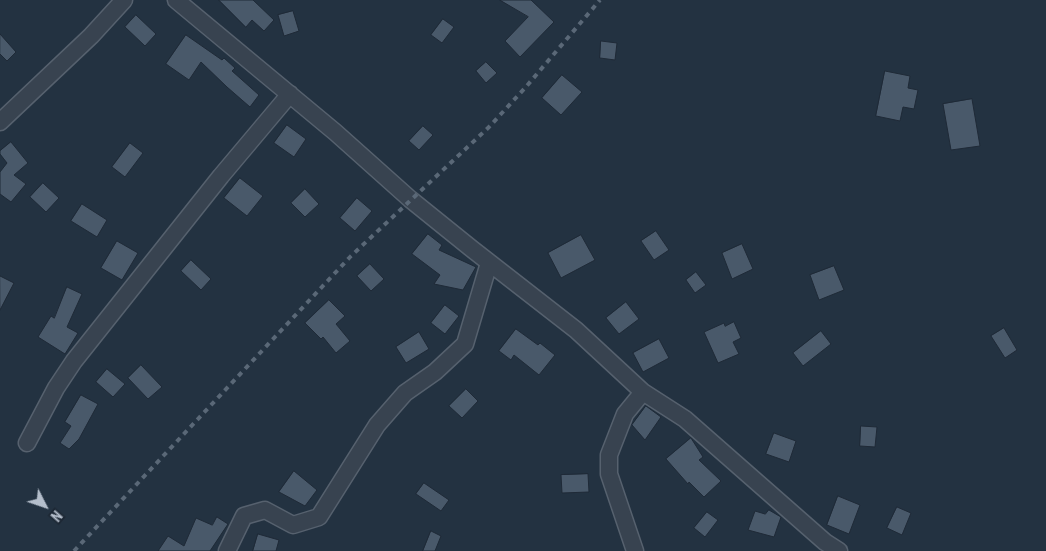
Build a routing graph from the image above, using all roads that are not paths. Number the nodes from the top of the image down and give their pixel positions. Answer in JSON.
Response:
{"nodes":[{"id":1,"x":124,"y":0,"type":"edge"},
{"id":2,"x":176,"y":0,"type":"edge"},
{"id":3,"x":290,"y":94,"type":"junction"},
{"id":4,"x":0,"y":122,"type":"edge"},
{"id":5,"x":489,"y":263,"type":"junction"},
{"id":6,"x":643,"y":392,"type":"junction"},
{"id":7,"x":27,"y":443,"type":"dead end"},
{"id":8,"x":227,"y":551,"type":"edge"},
{"id":9,"x":635,"y":551,"type":"edge"},
{"id":10,"x":839,"y":551,"type":"edge"}],
"edges":[{"from":1,"to":4,"type":"street"},
{"from":2,"to":3,"type":"street"},
{"from":3,"to":5,"type":"street"},
{"from":3,"to":7,"type":"street"},
{"from":5,"to":6,"type":"street"},
{"from":5,"to":8,"type":"street"},
{"from":6,"to":9,"type":"street"},
{"from":6,"to":10,"type":"street"}]}
